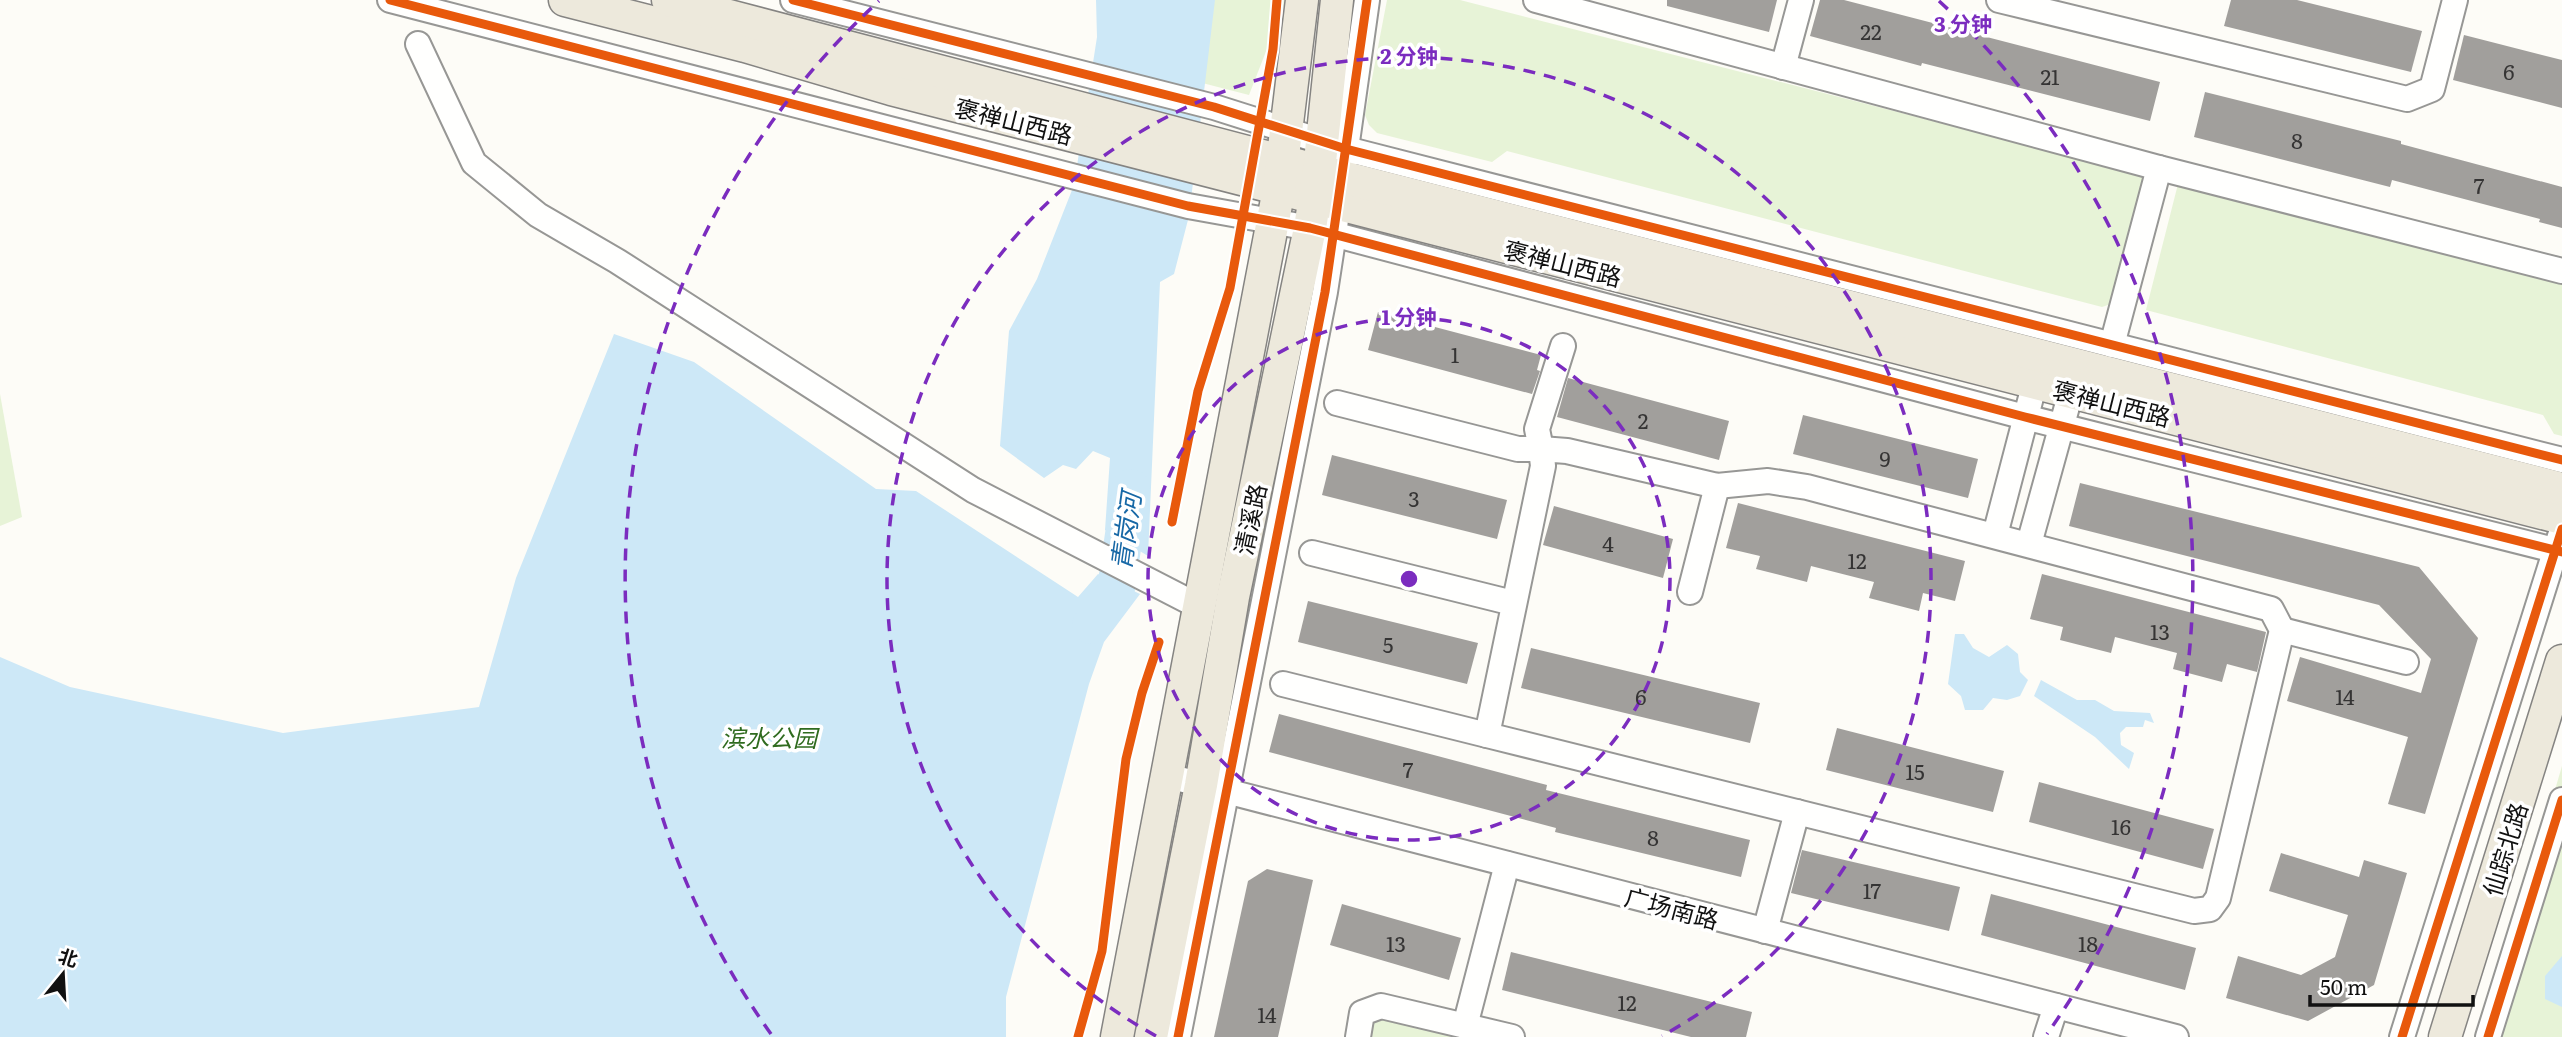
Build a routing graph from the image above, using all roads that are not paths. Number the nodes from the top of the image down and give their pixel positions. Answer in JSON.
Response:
{"nodes":[{"id":1,"x":390,"y":0,"type":"edge"},
{"id":2,"x":565,"y":0,"type":"edge"},
{"id":3,"x":668,"y":0,"type":"edge"},
{"id":4,"x":793,"y":0,"type":"edge"},
{"id":5,"x":1302,"y":0,"type":"edge"},
{"id":6,"x":1337,"y":0,"type":"edge"},
{"id":7,"x":1367,"y":0,"type":"edge"},
{"id":8,"x":1536,"y":0,"type":"edge"},
{"id":9,"x":1801,"y":0,"type":"edge"},
{"id":10,"x":1999,"y":0,"type":"edge"},
{"id":11,"x":2455,"y":0,"type":"edge"},
{"id":12,"x":1596,"y":8,"type":"edge"},
{"id":13,"x":418,"y":44,"type":"dead end"},
{"id":14,"x":1783,"y":67,"type":"junction"},
{"id":15,"x":1065,"y":119,"type":"junction"},
{"id":16,"x":1286,"y":130,"type":"junction"},
{"id":17,"x":2159,"y":168,"type":"junction"},
{"id":18,"x":1281,"y":175,"type":"junction"},
{"id":19,"x":1328,"y":188,"type":"junction"},
{"id":20,"x":1272,"y":221,"type":"junction"},
{"id":21,"x":2562,"y":271,"type":"edge"},
{"id":22,"x":2112,"y":345,"type":"junction"},
{"id":23,"x":1563,"y":346,"type":"dead end"},
{"id":24,"x":2035,"y":382,"type":"junction"},
{"id":25,"x":2071,"y":392,"type":"junction"},
{"id":26,"x":1338,"y":403,"type":"dead end"},
{"id":27,"x":2025,"y":417,"type":"junction"},
{"id":28,"x":2061,"y":426,"type":"junction"},
{"id":29,"x":1541,"y":449,"type":"junction"},
{"id":30,"x":2562,"y":460,"type":"edge"},
{"id":31,"x":1717,"y":486,"type":"junction"},
{"id":32,"x":2562,"y":489,"type":"edge"},
{"id":33,"x":2562,"y":518,"type":"edge"},
{"id":34,"x":1995,"y":535,"type":"junction"},
{"id":35,"x":2029,"y":544,"type":"junction"},
{"id":36,"x":2560,"y":544,"type":"edge"},
{"id":37,"x":1312,"y":553,"type":"dead end"},
{"id":38,"x":1689,"y":592,"type":"dead end"},
{"id":39,"x":1513,"y":603,"type":"junction"},
{"id":40,"x":1200,"y":607,"type":"junction"},
{"id":41,"x":2282,"y":630,"type":"junction"},
{"id":42,"x":2562,"y":661,"type":"edge"},
{"id":43,"x":2406,"y":662,"type":"dead end"},
{"id":44,"x":1283,"y":684,"type":"dead end"},
{"id":45,"x":1487,"y":735,"type":"junction"},
{"id":46,"x":1168,"y":776,"type":"junction"},
{"id":47,"x":1214,"y":788,"type":"junction"},
{"id":48,"x":2562,"y":800,"type":"edge"},
{"id":49,"x":1797,"y":812,"type":"junction"},
{"id":50,"x":1507,"y":864,"type":"junction"},
{"id":51,"x":1765,"y":931,"type":"junction"},
{"id":52,"x":2056,"y":1006,"type":"junction"},
{"id":53,"x":1465,"y":1026,"type":"junction"},
{"id":54,"x":1117,"y":1037,"type":"edge"},
{"id":55,"x":1151,"y":1037,"type":"edge"},
{"id":56,"x":1178,"y":1037,"type":"edge"},
{"id":57,"x":1358,"y":1037,"type":"edge"},
{"id":58,"x":1511,"y":1037,"type":"edge"},
{"id":59,"x":2046,"y":1037,"type":"edge"},
{"id":60,"x":2176,"y":1037,"type":"edge"},
{"id":61,"x":2402,"y":1037,"type":"edge"},
{"id":62,"x":2445,"y":1037,"type":"edge"},
{"id":63,"x":2488,"y":1037,"type":"edge"}],
"edges":[{"from":1,"to":20,"type":"street"},
{"from":2,"to":15,"type":"main road","name":"褒禅山西路"},
{"from":3,"to":15,"type":"main road","name":"褒禅山西路"},
{"from":4,"to":16,"type":"street"},
{"from":5,"to":16,"type":"main road","name":"清溪路"},
{"from":6,"to":19,"type":"main road","name":"清溪路"},
{"from":7,"to":19,"type":"street"},
{"from":8,"to":12,"type":"street"},
{"from":9,"to":14,"type":"street"},
{"from":10,"to":11,"type":"street"},
{"from":12,"to":14,"type":"street"},
{"from":13,"to":40,"type":"street"},
{"from":14,"to":17,"type":"street"},
{"from":15,"to":18,"type":"main road","name":"褒禅山西路"},
{"from":16,"to":18,"type":"main road","name":"清溪路"},
{"from":16,"to":19,"type":"street"},
{"from":17,"to":21,"type":"street"},
{"from":17,"to":22,"type":"street"},
{"from":18,"to":19,"type":"main road","name":"褒禅山西路"},
{"from":18,"to":20,"type":"main road","name":"清溪路"},
{"from":19,"to":20,"type":"street"},
{"from":19,"to":22,"type":"street"},
{"from":19,"to":24,"type":"main road","name":"褒禅山西路"},
{"from":19,"to":27,"type":"street"},
{"from":19,"to":32,"type":"main road","name":"褒禅山西路"},
{"from":19,"to":47,"type":"main road","name":"清溪路"},
{"from":20,"to":40,"type":"main road","name":"清溪路"},
{"from":22,"to":30,"type":"street"},
{"from":23,"to":29,"type":"street"},
{"from":24,"to":25,"type":"main road","name":"褒禅山西路"},
{"from":24,"to":27,"type":"street"},
{"from":25,"to":28,"type":"street"},
{"from":25,"to":33,"type":"main road","name":"褒禅山西路"},
{"from":26,"to":29,"type":"street"},
{"from":27,"to":28,"type":"street"},
{"from":27,"to":34,"type":"street"},
{"from":28,"to":35,"type":"street"},
{"from":28,"to":36,"type":"street"},
{"from":29,"to":31,"type":"street"},
{"from":29,"to":39,"type":"street"},
{"from":31,"to":34,"type":"street"},
{"from":31,"to":38,"type":"street"},
{"from":34,"to":35,"type":"street"},
{"from":35,"to":41,"type":"street"},
{"from":36,"to":61,"type":"street"},
{"from":37,"to":39,"type":"street"},
{"from":39,"to":45,"type":"street"},
{"from":40,"to":46,"type":"main road","name":"清溪路"},
{"from":41,"to":43,"type":"street"},
{"from":41,"to":49,"type":"street"},
{"from":42,"to":62,"type":"main road","name":"仙踪北路"},
{"from":44,"to":45,"type":"street"},
{"from":45,"to":49,"type":"street"},
{"from":46,"to":47,"type":"street","name":"广场南路"},
{"from":46,"to":54,"type":"main road","name":"清溪路"},
{"from":47,"to":50,"type":"street","name":"广场南路"},
{"from":47,"to":55,"type":"main road","name":"清溪路"},
{"from":47,"to":56,"type":"street"},
{"from":48,"to":63,"type":"street"},
{"from":49,"to":51,"type":"street"},
{"from":50,"to":51,"type":"street","name":"广场南路"},
{"from":50,"to":53,"type":"street"},
{"from":51,"to":52,"type":"street","name":"广场南路"},
{"from":52,"to":59,"type":"street"},
{"from":52,"to":60,"type":"street","name":"广场南路"},
{"from":53,"to":57,"type":"street"},
{"from":53,"to":58,"type":"street"}]}
